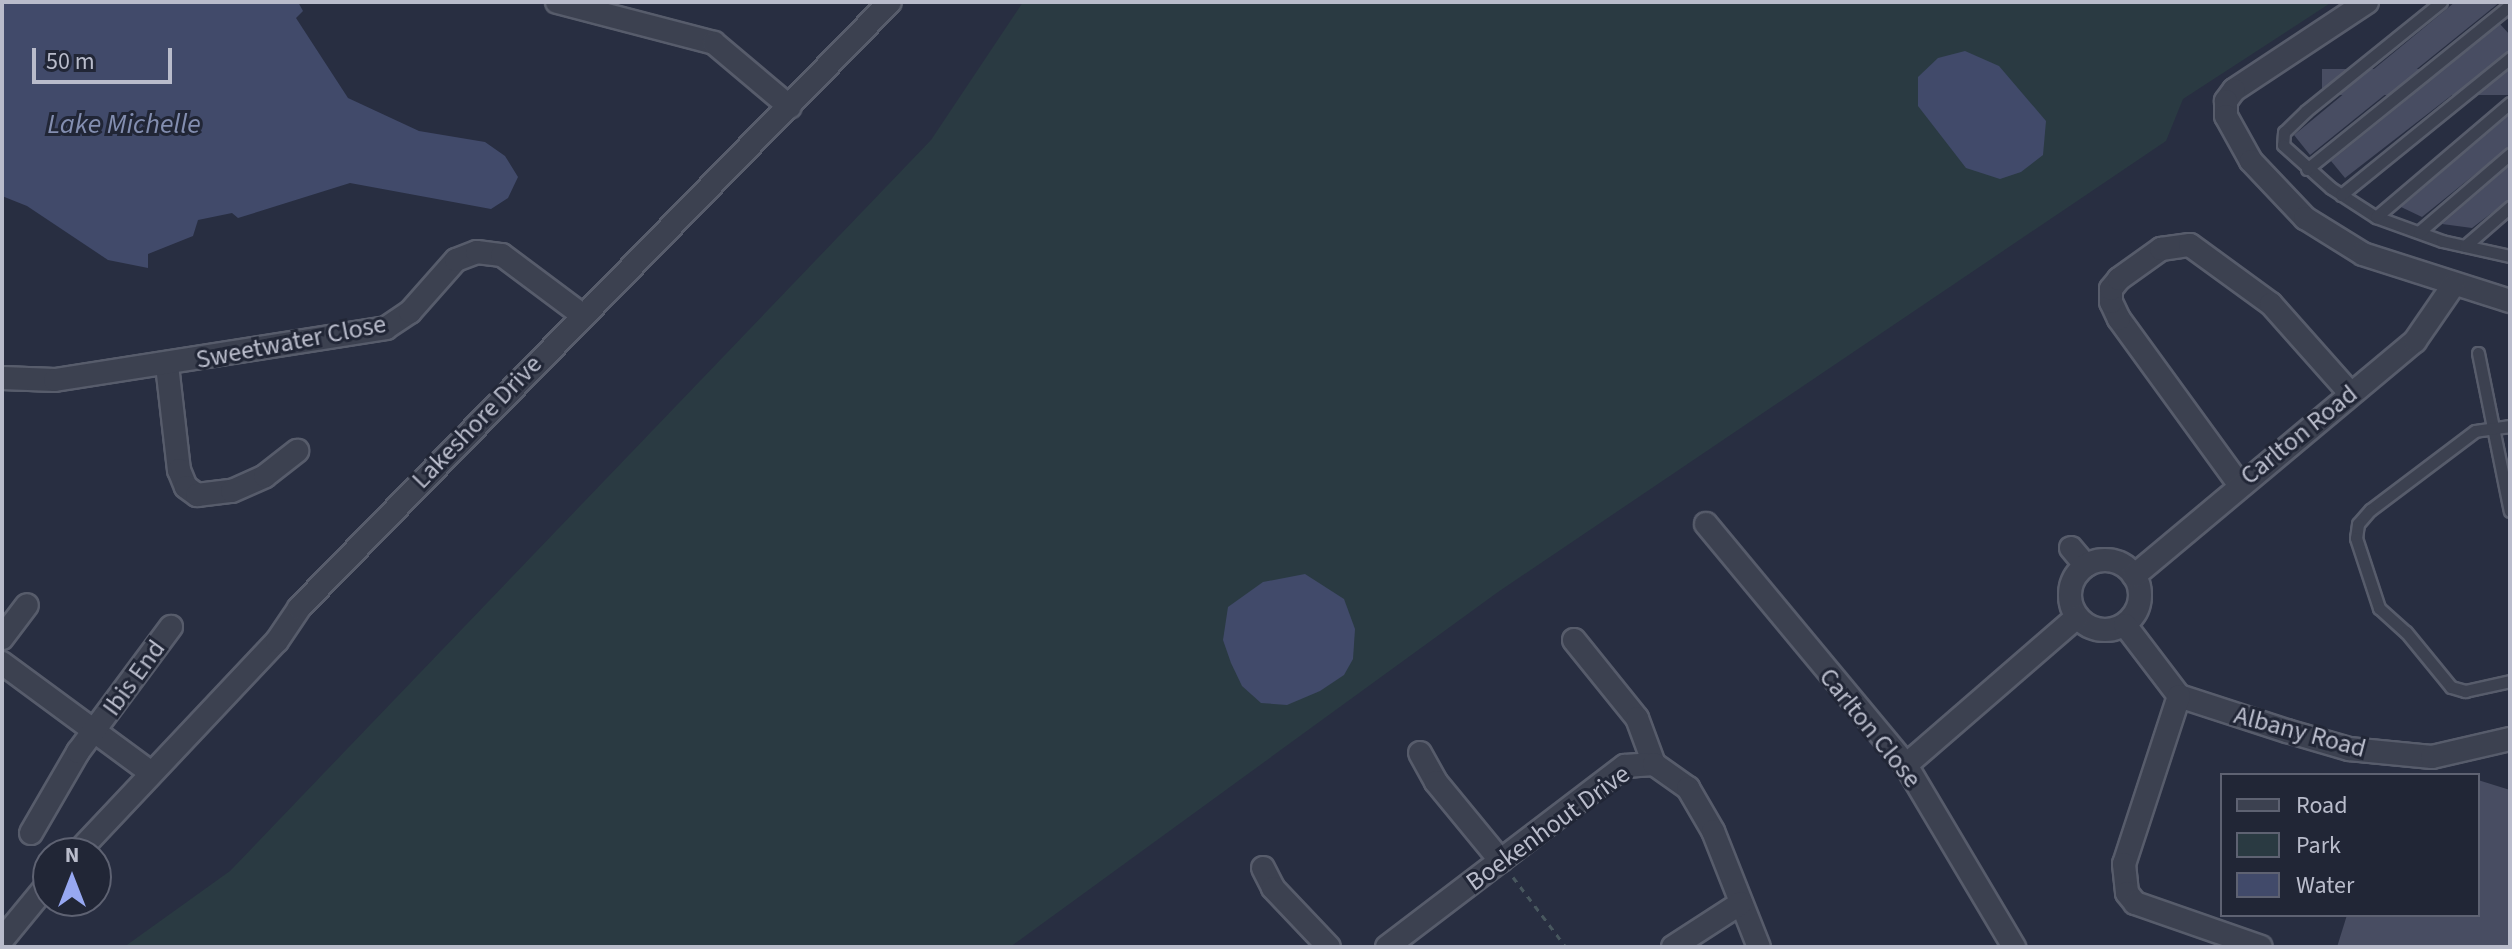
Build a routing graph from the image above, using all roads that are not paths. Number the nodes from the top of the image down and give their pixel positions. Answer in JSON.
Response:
{"nodes":[{"id":1,"x":557,"y":2,"type":"edge"},
{"id":2,"x":890,"y":2,"type":"edge"},
{"id":3,"x":2367,"y":2,"type":"edge"},
{"id":4,"x":2441,"y":2,"type":"edge"},
{"id":5,"x":2509,"y":4,"type":"edge"},
{"id":6,"x":2510,"y":58,"type":"edge"},
{"id":7,"x":2510,"y":103,"type":"edge"},
{"id":8,"x":790,"y":107,"type":"junction"},
{"id":9,"x":2510,"y":154,"type":"edge"},
{"id":10,"x":2307,"y":169,"type":"junction"},
{"id":11,"x":2341,"y":195,"type":"junction"},
{"id":12,"x":2510,"y":207,"type":"edge"},
{"id":13,"x":2376,"y":217,"type":"junction"},
{"id":14,"x":2419,"y":232,"type":"junction"},
{"id":15,"x":2465,"y":246,"type":"junction"},
{"id":16,"x":2510,"y":256,"type":"edge"},
{"id":17,"x":2453,"y":286,"type":"junction"},
{"id":18,"x":2510,"y":301,"type":"edge"},
{"id":19,"x":581,"y":314,"type":"junction"},
{"id":20,"x":2478,"y":353,"type":"dead end"},
{"id":21,"x":167,"y":365,"type":"junction"},
{"id":22,"x":2,"y":378,"type":"edge"},
{"id":23,"x":2350,"y":393,"type":"junction"},
{"id":24,"x":2493,"y":426,"type":"junction"},
{"id":25,"x":2510,"y":426,"type":"edge"},
{"id":26,"x":297,"y":451,"type":"dead end"},
{"id":27,"x":2239,"y":484,"type":"junction"},
{"id":28,"x":2510,"y":511,"type":"edge"},
{"id":29,"x":1706,"y":524,"type":"dead end"},
{"id":30,"x":2071,"y":548,"type":"dead end"},
{"id":31,"x":2086,"y":566,"type":"junction"},
{"id":32,"x":2134,"y":576,"type":"junction"},
{"id":33,"x":27,"y":605,"type":"dead end"},
{"id":34,"x":2077,"y":617,"type":"junction"},
{"id":35,"x":2125,"y":625,"type":"junction"},
{"id":36,"x":171,"y":627,"type":"dead end"},
{"id":37,"x":2,"y":638,"type":"edge"},
{"id":38,"x":1574,"y":640,"type":"dead end"},
{"id":39,"x":2,"y":663,"type":"edge"},
{"id":40,"x":2510,"y":681,"type":"edge"},
{"id":41,"x":2179,"y":696,"type":"junction"},
{"id":42,"x":95,"y":727,"type":"junction"},
{"id":43,"x":2510,"y":739,"type":"edge"},
{"id":44,"x":1420,"y":753,"type":"dead end"},
{"id":45,"x":1654,"y":764,"type":"junction"},
{"id":46,"x":1906,"y":765,"type":"junction"},
{"id":47,"x":150,"y":772,"type":"junction"},
{"id":48,"x":31,"y":833,"type":"dead end"},
{"id":49,"x":91,"y":837,"type":"edge"},
{"id":50,"x":1501,"y":861,"type":"junction"},
{"id":51,"x":1263,"y":868,"type":"dead end"},
{"id":52,"x":32,"y":903,"type":"edge"},
{"id":53,"x":1741,"y":903,"type":"junction"},
{"id":54,"x":2,"y":940,"type":"edge"},
{"id":55,"x":1329,"y":947,"type":"edge"},
{"id":56,"x":1387,"y":947,"type":"edge"},
{"id":57,"x":1673,"y":947,"type":"edge"},
{"id":58,"x":1759,"y":947,"type":"edge"},
{"id":59,"x":2014,"y":947,"type":"edge"},
{"id":60,"x":2261,"y":947,"type":"edge"}],
"edges":[{"from":1,"to":8,"type":"street"},
{"from":2,"to":8,"type":"street","name":"Lakeshore Drive"},
{"from":3,"to":17,"type":"street"},
{"from":4,"to":10,"type":"lane"},
{"from":5,"to":10,"type":"lane"},
{"from":6,"to":11,"type":"lane"},
{"from":7,"to":13,"type":"lane"},
{"from":8,"to":19,"type":"street","name":"Lakeshore Drive"},
{"from":9,"to":14,"type":"lane"},
{"from":10,"to":11,"type":"lane"},
{"from":11,"to":13,"type":"lane"},
{"from":12,"to":15,"type":"lane"},
{"from":13,"to":14,"type":"lane"},
{"from":14,"to":15,"type":"lane"},
{"from":15,"to":16,"type":"lane"},
{"from":17,"to":18,"type":"street"},
{"from":17,"to":23,"type":"street","name":"Carlton Road"},
{"from":19,"to":21,"type":"street","name":"Sweetwater Close"},
{"from":19,"to":47,"type":"street","name":"Lakeshore Drive"},
{"from":20,"to":24,"type":"lane"},
{"from":21,"to":22,"type":"street","name":"Sweetwater Close"},
{"from":21,"to":26,"type":"street"},
{"from":23,"to":27,"type":"street","name":"Carlton Road"},
{"from":23,"to":27,"type":"street"},
{"from":24,"to":25,"type":"lane"},
{"from":24,"to":28,"type":"lane"},
{"from":24,"to":40,"type":"lane"},
{"from":27,"to":32,"type":"street","name":"Carlton Road"},
{"from":29,"to":46,"type":"street","name":"Carlton Close"},
{"from":30,"to":31,"type":"street"},
{"from":31,"to":32,"type":"street"},
{"from":31,"to":34,"type":"street"},
{"from":32,"to":35,"type":"street"},
{"from":33,"to":37,"type":"street"},
{"from":34,"to":35,"type":"street"},
{"from":34,"to":46,"type":"street"},
{"from":35,"to":41,"type":"street"},
{"from":36,"to":42,"type":"street","name":"Ibis End"},
{"from":38,"to":45,"type":"street"},
{"from":39,"to":42,"type":"street","name":"Ibis End"},
{"from":41,"to":43,"type":"street","name":"Albany Road"},
{"from":41,"to":60,"type":"street"},
{"from":42,"to":47,"type":"street","name":"Ibis End"},
{"from":42,"to":48,"type":"street","name":"Ibis End"},
{"from":44,"to":50,"type":"street"},
{"from":45,"to":50,"type":"street","name":"Boekenhout Drive"},
{"from":45,"to":53,"type":"street","name":"Boekenhout Drive"},
{"from":46,"to":59,"type":"street","name":"Carlton Close"},
{"from":47,"to":49,"type":"street","name":"Lakeshore Drive"},
{"from":50,"to":56,"type":"street","name":"Boekenhout Drive"},
{"from":51,"to":55,"type":"street"},
{"from":52,"to":54,"type":"street"},
{"from":53,"to":57,"type":"street"},
{"from":53,"to":58,"type":"street","name":"Boekenhout Drive"}]}
